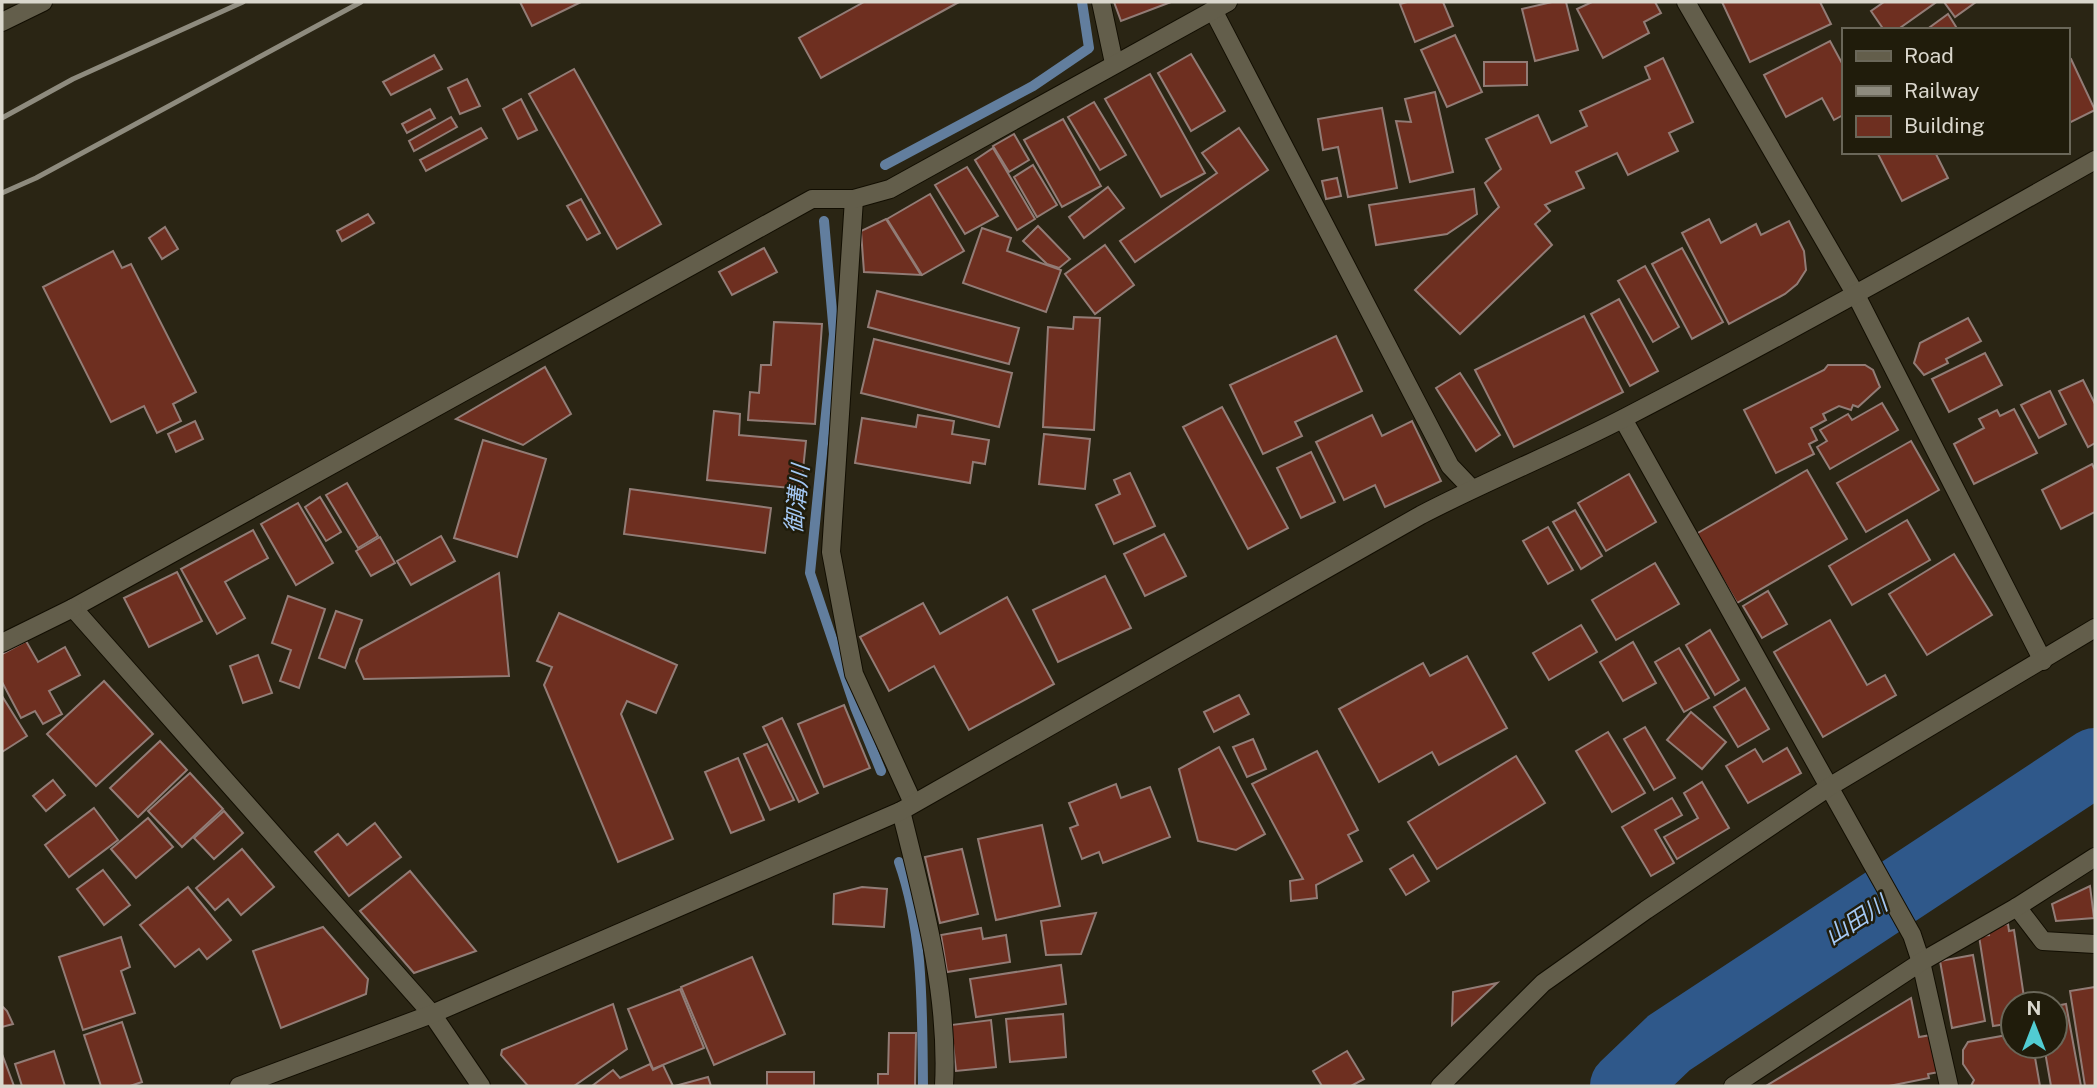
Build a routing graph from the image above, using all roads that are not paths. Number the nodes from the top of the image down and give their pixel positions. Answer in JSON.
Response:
{"nodes":[{"id":1,"x":43,"y":2,"type":"edge"},
{"id":2,"x":1101,"y":2,"type":"edge"},
{"id":3,"x":1686,"y":2,"type":"edge"},
{"id":4,"x":1221,"y":6,"type":"edge"},
{"id":5,"x":2,"y":22,"type":"edge"},
{"id":6,"x":1114,"y":63,"type":"junction"},
{"id":7,"x":2095,"y":160,"type":"edge"},
{"id":8,"x":854,"y":199,"type":"junction"},
{"id":9,"x":1856,"y":295,"type":"junction"},
{"id":10,"x":1623,"y":419,"type":"junction"},
{"id":11,"x":1471,"y":488,"type":"junction"},
{"id":12,"x":73,"y":608,"type":"junction"},
{"id":13,"x":2095,"y":628,"type":"edge"},
{"id":14,"x":2,"y":643,"type":"edge"},
{"id":15,"x":2043,"y":661,"type":"junction"},
{"id":16,"x":1829,"y":787,"type":"junction"},
{"id":17,"x":907,"y":807,"type":"junction"},
{"id":18,"x":2095,"y":857,"type":"edge"},
{"id":19,"x":2017,"y":907,"type":"junction"},
{"id":20,"x":2095,"y":944,"type":"edge"},
{"id":21,"x":1922,"y":962,"type":"junction"},
{"id":22,"x":432,"y":1014,"type":"junction"},
{"id":23,"x":239,"y":1086,"type":"edge"},
{"id":24,"x":481,"y":1086,"type":"edge"},
{"id":25,"x":944,"y":1086,"type":"edge"},
{"id":26,"x":1440,"y":1086,"type":"edge"},
{"id":27,"x":1733,"y":1086,"type":"edge"},
{"id":28,"x":1949,"y":1086,"type":"edge"}],
"edges":[{"from":1,"to":5,"type":"street"},
{"from":2,"to":6,"type":"street"},
{"from":3,"to":9,"type":"street"},
{"from":4,"to":6,"type":"street"},
{"from":4,"to":11,"type":"street"},
{"from":6,"to":8,"type":"street"},
{"from":7,"to":9,"type":"street"},
{"from":8,"to":12,"type":"street"},
{"from":8,"to":17,"type":"street"},
{"from":9,"to":10,"type":"street"},
{"from":9,"to":15,"type":"street"},
{"from":10,"to":11,"type":"street"},
{"from":10,"to":16,"type":"street"},
{"from":11,"to":17,"type":"street"},
{"from":12,"to":14,"type":"street"},
{"from":12,"to":22,"type":"street"},
{"from":13,"to":15,"type":"street"},
{"from":15,"to":16,"type":"street"},
{"from":16,"to":21,"type":"street"},
{"from":16,"to":26,"type":"street"},
{"from":17,"to":22,"type":"street"},
{"from":17,"to":25,"type":"street"},
{"from":18,"to":19,"type":"street"},
{"from":19,"to":20,"type":"street"},
{"from":19,"to":21,"type":"street"},
{"from":21,"to":27,"type":"street"},
{"from":21,"to":28,"type":"street"},
{"from":22,"to":23,"type":"street"},
{"from":22,"to":24,"type":"street"}]}
